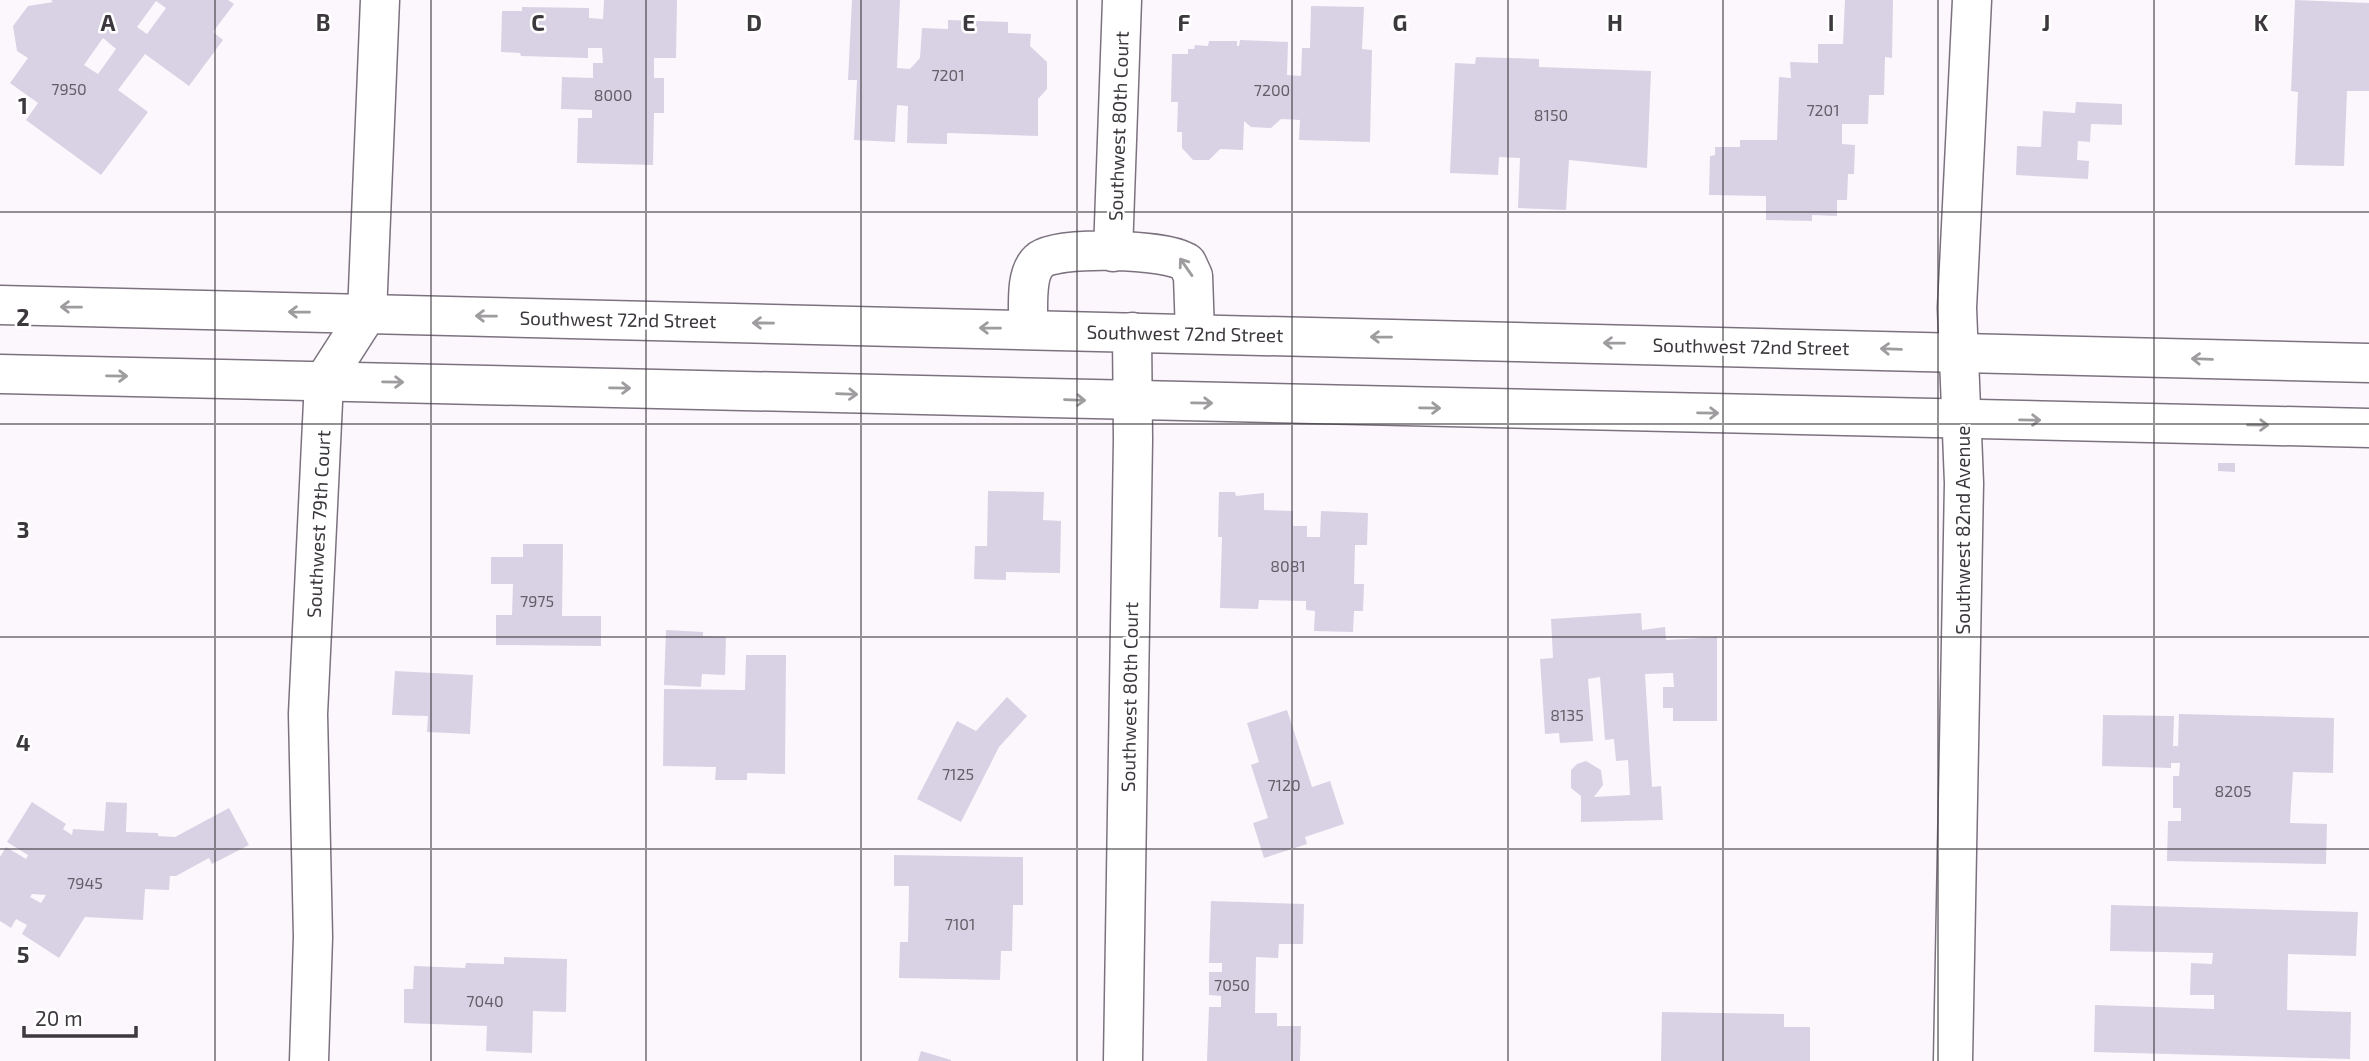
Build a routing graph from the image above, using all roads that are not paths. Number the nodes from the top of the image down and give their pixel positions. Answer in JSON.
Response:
{"nodes":[{"id":1,"x":380,"y":0,"type":"edge"},
{"id":2,"x":1122,"y":0,"type":"edge"},
{"id":3,"x":1972,"y":0,"type":"edge"},
{"id":4,"x":1113,"y":252,"type":"junction"},
{"id":5,"x":0,"y":305,"type":"edge"},
{"id":6,"x":367,"y":314,"type":"junction"},
{"id":7,"x":1028,"y":329,"type":"junction"},
{"id":8,"x":1132,"y":332,"type":"junction"},
{"id":9,"x":1195,"y":333,"type":"junction"},
{"id":10,"x":1959,"y":351,"type":"junction"},
{"id":11,"x":2369,"y":363,"type":"edge"},
{"id":12,"x":0,"y":373,"type":"edge"},
{"id":13,"x":324,"y":381,"type":"junction"},
{"id":14,"x":1134,"y":402,"type":"junction"},
{"id":15,"x":1962,"y":418,"type":"junction"},
{"id":16,"x":2369,"y":428,"type":"edge"},
{"id":17,"x":309,"y":1061,"type":"edge"},
{"id":18,"x":1123,"y":1061,"type":"edge"},
{"id":19,"x":1953,"y":1061,"type":"edge"}],
"edges":[{"from":1,"to":6,"type":"main road"},
{"from":2,"to":4,"type":"main road","name":"Southwest 80th Court"},
{"from":3,"to":10,"type":"main road","name":"Southwest 82nd Avenue"},
{"from":4,"to":7,"type":"main road"},
{"from":9,"to":4,"type":"main road","one_way":true},
{"from":6,"to":5,"type":"main road","name":"Southwest 72nd Street","one_way":true},
{"from":7,"to":6,"type":"main road","name":"Southwest 72nd Street","one_way":true},
{"from":6,"to":13,"type":"main road","name":"Southwest 79th Court"},
{"from":7,"to":8,"type":"main road","name":"Southwest 72nd Street"},
{"from":8,"to":9,"type":"main road","name":"Southwest 72nd Street"},
{"from":8,"to":14,"type":"main road","name":"Southwest 80th Court"},
{"from":10,"to":9,"type":"main road","name":"Southwest 72nd Street","one_way":true},
{"from":11,"to":10,"type":"main road","name":"Southwest 72nd Street","one_way":true},
{"from":10,"to":15,"type":"main road","name":"Southwest 82nd Avenue"},
{"from":12,"to":13,"type":"main road","one_way":true},
{"from":13,"to":14,"type":"main road","one_way":true},
{"from":13,"to":17,"type":"main road","name":"Southwest 79th Court"},
{"from":14,"to":15,"type":"main road","one_way":true},
{"from":14,"to":18,"type":"main road","name":"Southwest 80th Court"},
{"from":15,"to":16,"type":"main road","one_way":true},
{"from":15,"to":19,"type":"main road","name":"Southwest 82nd Avenue"}]}
